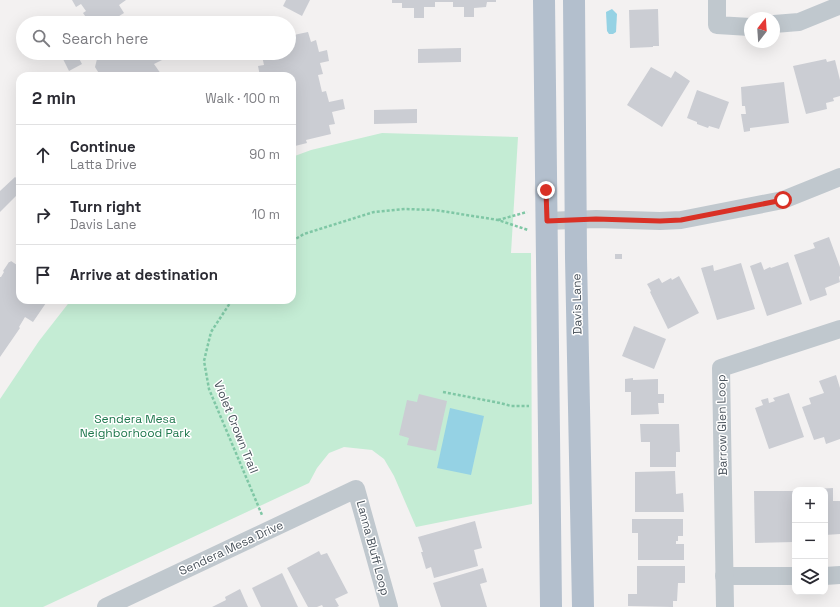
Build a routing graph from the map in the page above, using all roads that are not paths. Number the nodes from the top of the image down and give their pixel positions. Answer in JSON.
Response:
{"nodes":[{"id":1,"x":544,"y":0,"type":"edge"},
{"id":2,"x":574,"y":0,"type":"edge"},
{"id":3,"x":717,"y":0,"type":"edge"},
{"id":4,"x":840,"y":5,"type":"edge"},
{"id":5,"x":780,"y":24,"type":"edge"},
{"id":6,"x":744,"y":27,"type":"edge"},
{"id":7,"x":840,"y":177,"type":"edge"},
{"id":8,"x":576,"y":220,"type":"junction"},
{"id":9,"x":547,"y":221,"type":"junction"},
{"id":10,"x":840,"y":328,"type":"edge"},
{"id":11,"x":356,"y":489,"type":"joint"},
{"id":12,"x":840,"y":575,"type":"edge"},
{"id":13,"x":724,"y":576,"type":"junction"},
{"id":14,"x":792,"y":576,"type":"edge"},
{"id":15,"x":828,"y":576,"type":"edge"},
{"id":16,"x":106,"y":607,"type":"edge"},
{"id":17,"x":389,"y":607,"type":"edge"},
{"id":18,"x":551,"y":607,"type":"edge"},
{"id":19,"x":583,"y":607,"type":"edge"},
{"id":20,"x":725,"y":607,"type":"edge"}],
"edges":[{"from":1,"to":9,"type":"main road"},
{"from":2,"to":8,"type":"main road","name":"Davis Lane"},
{"from":3,"to":6,"type":"street"},
{"from":4,"to":5,"type":"street"},
{"from":7,"to":8,"type":"street"},
{"from":8,"to":9,"type":"street"},
{"from":8,"to":19,"type":"main road","name":"Davis Lane"},
{"from":9,"to":18,"type":"main road"},
{"from":10,"to":13,"type":"street","name":"Barrow Glen Loop"},
{"from":11,"to":16,"type":"street","name":"Sendera Mesa Drive"},
{"from":11,"to":17,"type":"street","name":"Lanna Bluff Loop"},
{"from":12,"to":15,"type":"street"},
{"from":13,"to":14,"type":"street"},
{"from":13,"to":20,"type":"street","name":"Barrow Glen Loop"}]}
